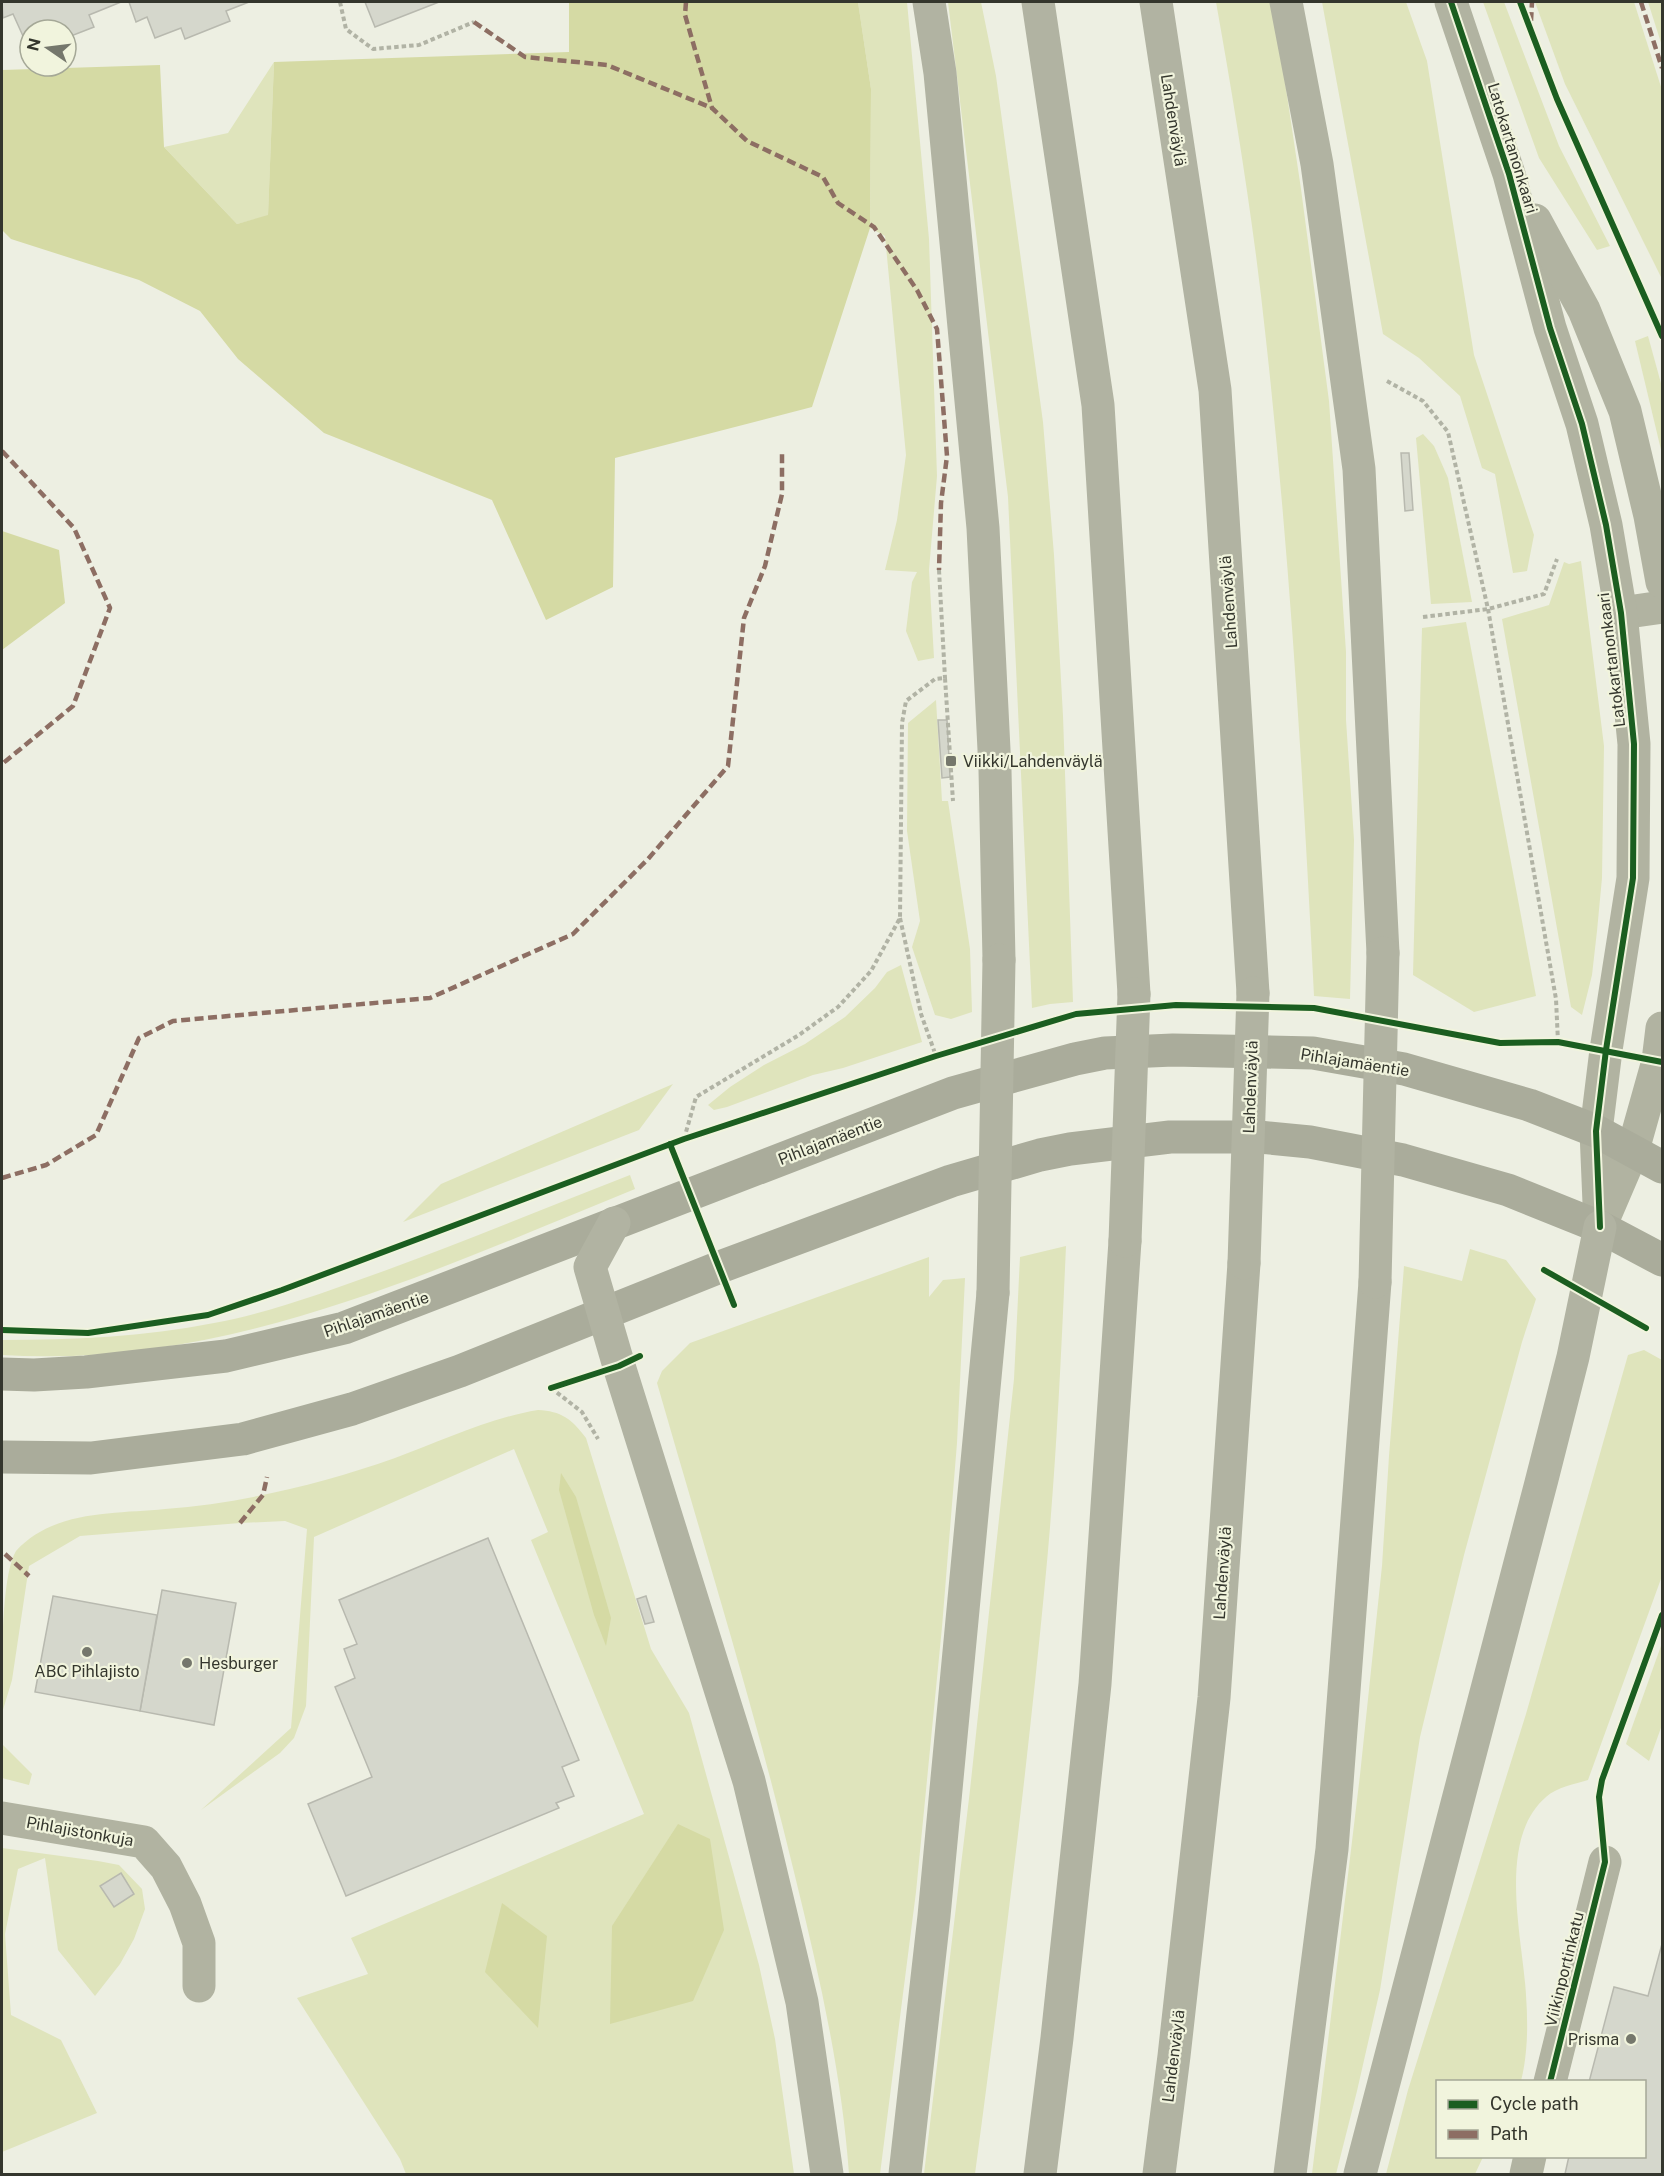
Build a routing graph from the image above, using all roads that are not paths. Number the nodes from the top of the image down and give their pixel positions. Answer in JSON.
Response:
{"nodes":[{"id":1,"x":929,"y":2,"type":"edge"},
{"id":2,"x":1038,"y":2,"type":"edge"},
{"id":3,"x":1156,"y":2,"type":"edge"},
{"id":4,"x":1286,"y":2,"type":"edge"},
{"id":5,"x":1451,"y":2,"type":"edge"},
{"id":6,"x":1509,"y":174,"type":"junction"},
{"id":7,"x":1662,"y":582,"type":"edge"},
{"id":8,"x":1662,"y":607,"type":"edge"},
{"id":9,"x":1621,"y":613,"type":"junction"},
{"id":10,"x":1662,"y":1028,"type":"edge"},
{"id":11,"x":1596,"y":1131,"type":"junction"},
{"id":12,"x":1633,"y":1150,"type":"junction"},
{"id":13,"x":1662,"y":1167,"type":"edge"},
{"id":14,"x":614,"y":1223,"type":"junction"},
{"id":15,"x":1600,"y":1227,"type":"junction"},
{"id":16,"x":1662,"y":1260,"type":"edge"},
{"id":17,"x":604,"y":1315,"type":"junction"},
{"id":18,"x":2,"y":1374,"type":"edge"},
{"id":19,"x":2,"y":1457,"type":"edge"},
{"id":20,"x":2,"y":1818,"type":"edge"},
{"id":21,"x":1605,"y":1862,"type":"dead end"},
{"id":22,"x":199,"y":1986,"type":"dead end"},
{"id":23,"x":1550,"y":2080,"type":"edge"},
{"id":24,"x":1530,"y":2158,"type":"edge"},
{"id":25,"x":826,"y":2175,"type":"edge"},
{"id":26,"x":905,"y":2175,"type":"edge"},
{"id":27,"x":1040,"y":2175,"type":"edge"},
{"id":28,"x":1159,"y":2175,"type":"edge"},
{"id":29,"x":1290,"y":2175,"type":"edge"},
{"id":30,"x":1360,"y":2175,"type":"edge"},
{"id":31,"x":1526,"y":2175,"type":"edge"}],
"edges":[{"from":1,"to":26,"type":"highway","bridge":true},
{"from":2,"to":27,"type":"highway","bridge":true},
{"from":3,"to":28,"type":"highway","name":"Lahdenväylä","bridge":true},
{"from":4,"to":29,"type":"highway","bridge":true},
{"from":5,"to":6,"type":"street","name":"Latokartanonkaari"},
{"from":6,"to":7,"type":"street","name":"Latokartanonkaari"},
{"from":6,"to":9,"type":"street","name":"Latokartanonkaari"},
{"from":8,"to":9,"type":"street"},
{"from":9,"to":11,"type":"street","name":"Latokartanonkaari"},
{"from":10,"to":12,"type":"street"},
{"from":11,"to":12,"type":"main road","name":"Pihlajamäentie"},
{"from":11,"to":14,"type":"main road","name":"Pihlajamäentie"},
{"from":11,"to":15,"type":"street","name":"Latokartanonkaari"},
{"from":12,"to":13,"type":"main road","name":"Pihlajamäentie"},
{"from":12,"to":15,"type":"street"},
{"from":14,"to":17,"type":"highway"},
{"from":14,"to":18,"type":"main road","name":"Pihlajamäentie"},
{"from":15,"to":16,"type":"main road"},
{"from":15,"to":17,"type":"main road"},
{"from":15,"to":30,"type":"highway"},
{"from":17,"to":19,"type":"main road"},
{"from":17,"to":25,"type":"highway"},
{"from":20,"to":22,"type":"street","name":"Pihlajistonkuja"},
{"from":21,"to":23,"type":"street","name":"Viikinportinkatu"},
{"from":24,"to":31,"type":"street"}]}
